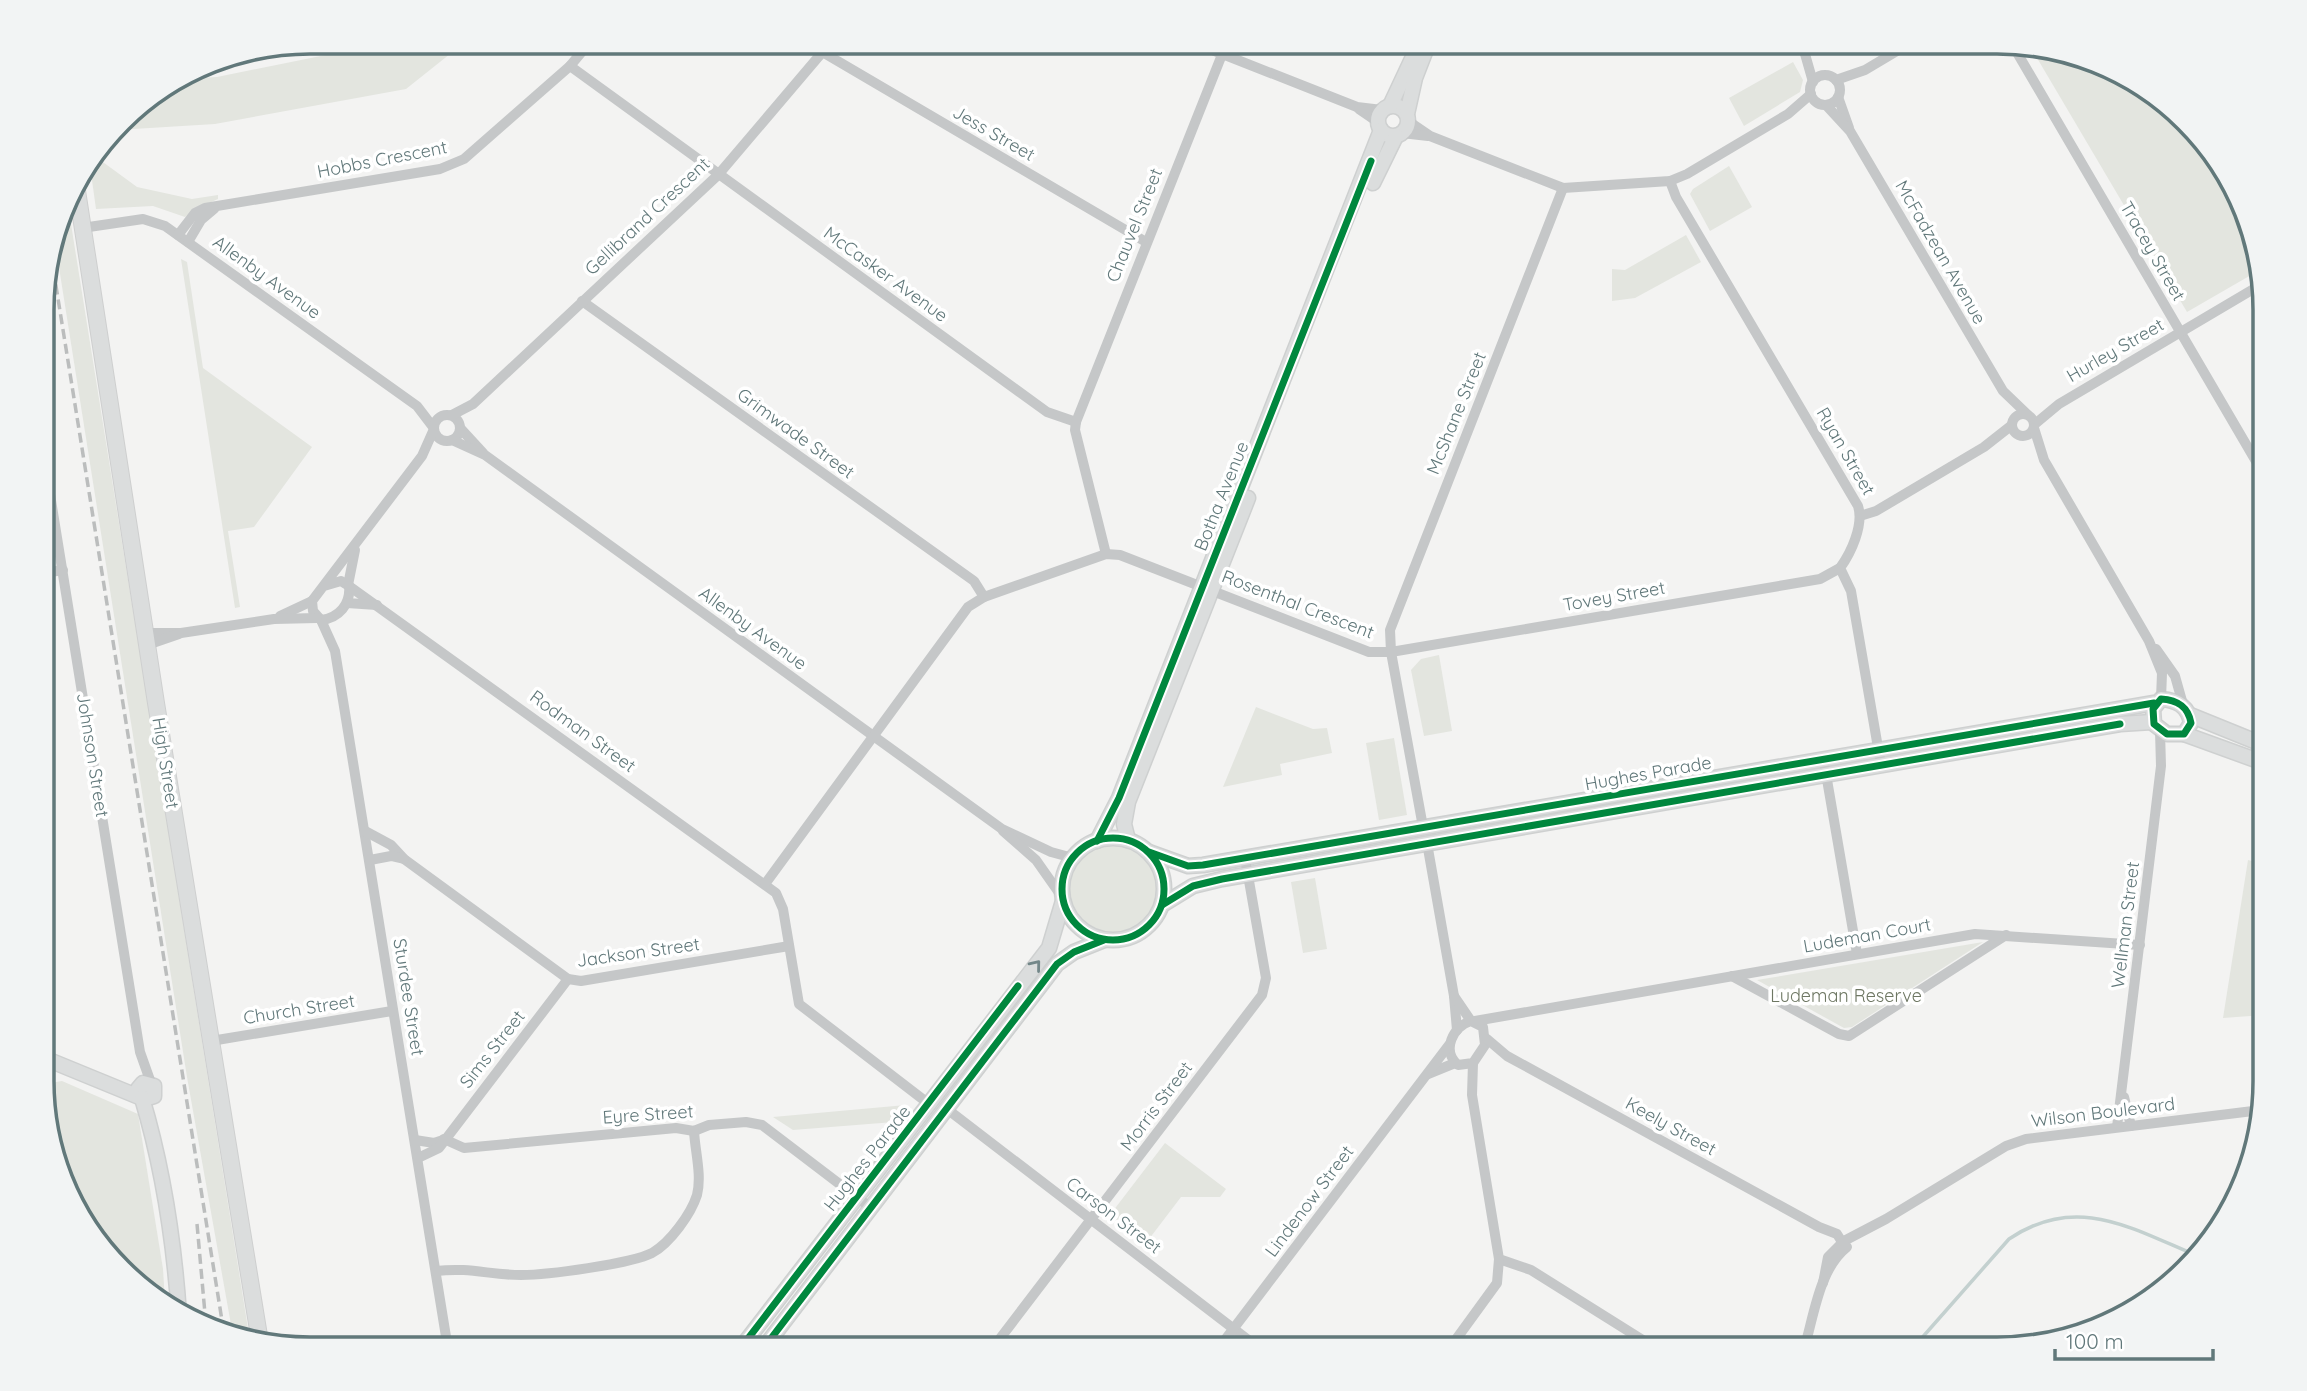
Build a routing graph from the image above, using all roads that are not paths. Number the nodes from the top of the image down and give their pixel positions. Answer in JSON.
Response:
{"nodes":[{"id":1,"x":580,"y":54,"type":"edge"},
{"id":2,"x":823,"y":54,"type":"edge"},
{"id":3,"x":826,"y":54,"type":"edge"},
{"id":4,"x":1223,"y":54,"type":"joint"},
{"id":5,"x":1413,"y":54,"type":"edge"},
{"id":6,"x":1424,"y":54,"type":"edge"},
{"id":7,"x":1805,"y":54,"type":"joint"},
{"id":8,"x":1892,"y":54,"type":"edge"},
{"id":9,"x":2019,"y":55,"type":"edge"},
{"id":10,"x":570,"y":66,"type":"junction"},
{"id":11,"x":1836,"y":86,"type":"junction"},
{"id":12,"x":1817,"y":96,"type":"junction"},
{"id":13,"x":1383,"y":117,"type":"junction"},
{"id":14,"x":1403,"y":126,"type":"junction"},
{"id":15,"x":1850,"y":131,"type":"junction"},
{"id":16,"x":718,"y":175,"type":"junction"},
{"id":17,"x":1670,"y":181,"type":"junction"},
{"id":18,"x":1563,"y":188,"type":"junction"},
{"id":19,"x":79,"y":203,"type":"edge"},
{"id":20,"x":82,"y":228,"type":"junction"},
{"id":21,"x":183,"y":238,"type":"junction"},
{"id":22,"x":1146,"y":242,"type":"junction"},
{"id":23,"x":1326,"y":288,"type":"junction"},
{"id":24,"x":2252,"y":290,"type":"edge"},
{"id":25,"x":582,"y":300,"type":"junction"},
{"id":26,"x":2181,"y":332,"type":"junction"},
{"id":27,"x":2003,"y":391,"type":"junction"},
{"id":28,"x":473,"y":404,"type":"junction"},
{"id":29,"x":416,"y":406,"type":"junction"},
{"id":30,"x":446,"y":416,"type":"junction"},
{"id":31,"x":2031,"y":420,"type":"junction"},
{"id":32,"x":1076,"y":422,"type":"junction"},
{"id":33,"x":460,"y":426,"type":"junction"},
{"id":34,"x":433,"y":428,"type":"junction"},
{"id":35,"x":2015,"y":430,"type":"junction"},
{"id":36,"x":447,"y":440,"type":"junction"},
{"id":37,"x":485,"y":455,"type":"junction"},
{"id":38,"x":422,"y":456,"type":"junction"},
{"id":39,"x":2253,"y":456,"type":"edge"},
{"id":40,"x":2044,"y":460,"type":"junction"},
{"id":41,"x":54,"y":516,"type":"edge"},
{"id":42,"x":1860,"y":516,"type":"junction"},
{"id":43,"x":357,"y":544,"type":"junction"},
{"id":44,"x":1106,"y":554,"type":"junction"},
{"id":45,"x":1840,"y":568,"type":"junction"},
{"id":46,"x":63,"y":570,"type":"junction"},
{"id":47,"x":54,"y":571,"type":"edge"},
{"id":48,"x":348,"y":585,"type":"junction"},
{"id":49,"x":324,"y":586,"type":"junction"},
{"id":50,"x":1207,"y":588,"type":"junction"},
{"id":51,"x":984,"y":597,"type":"junction"},
{"id":52,"x":312,"y":601,"type":"junction"},
{"id":53,"x":347,"y":603,"type":"junction"},
{"id":54,"x":379,"y":605,"type":"junction"},
{"id":55,"x":336,"y":615,"type":"junction"},
{"id":56,"x":274,"y":619,"type":"junction"},
{"id":57,"x":319,"y":619,"type":"junction"},
{"id":58,"x":146,"y":639,"type":"junction"},
{"id":59,"x":2149,"y":642,"type":"junction"},
{"id":60,"x":335,"y":652,"type":"junction"},
{"id":61,"x":1391,"y":652,"type":"junction"},
{"id":62,"x":2157,"y":701,"type":"junction"},
{"id":63,"x":2187,"y":711,"type":"junction"},
{"id":64,"x":1156,"y":717,"type":"junction"},
{"id":65,"x":2156,"y":726,"type":"junction"},
{"id":66,"x":2180,"y":735,"type":"junction"},
{"id":67,"x":874,"y":737,"type":"junction"},
{"id":68,"x":2253,"y":740,"type":"edge"},
{"id":69,"x":1878,"y":750,"type":"junction"},
{"id":70,"x":1823,"y":759,"type":"junction"},
{"id":71,"x":2253,"y":759,"type":"edge"},
{"id":72,"x":1881,"y":765,"type":"junction"},
{"id":73,"x":2161,"y":766,"type":"junction"},
{"id":74,"x":1826,"y":775,"type":"junction"},
{"id":75,"x":1516,"y":812,"type":"junction"},
{"id":76,"x":1423,"y":827,"type":"junction"},
{"id":77,"x":1519,"y":828,"type":"junction"},
{"id":78,"x":1002,"y":829,"type":"junction"},
{"id":79,"x":365,"y":831,"type":"junction"},
{"id":80,"x":1128,"y":840,"type":"junction"},
{"id":81,"x":1097,"y":841,"type":"junction"},
{"id":82,"x":1427,"y":843,"type":"junction"},
{"id":83,"x":1045,"y":849,"type":"junction"},
{"id":84,"x":1149,"y":852,"type":"junction"},
{"id":85,"x":1073,"y":858,"type":"junction"},
{"id":86,"x":1245,"y":858,"type":"junction"},
{"id":87,"x":404,"y":859,"type":"junction"},
{"id":88,"x":370,"y":860,"type":"junction"},
{"id":89,"x":1036,"y":860,"type":"junction"},
{"id":90,"x":1248,"y":874,"type":"junction"},
{"id":91,"x":767,"y":886,"type":"junction"},
{"id":92,"x":1063,"y":899,"type":"junction"},
{"id":93,"x":1162,"y":905,"type":"junction"},
{"id":94,"x":2008,"y":934,"type":"junction"},
{"id":95,"x":1104,"y":940,"type":"junction"},
{"id":96,"x":2140,"y":945,"type":"junction"},
{"id":97,"x":789,"y":946,"type":"junction"},
{"id":98,"x":1857,"y":954,"type":"junction"},
{"id":99,"x":1732,"y":975,"type":"junction"},
{"id":100,"x":568,"y":979,"type":"junction"},
{"id":101,"x":1454,"y":996,"type":"junction"},
{"id":102,"x":392,"y":1011,"type":"junction"},
{"id":103,"x":1508,"y":1015,"type":"junction"},
{"id":104,"x":1473,"y":1021,"type":"junction"},
{"id":105,"x":1457,"y":1030,"type":"junction"},
{"id":106,"x":1486,"y":1036,"type":"junction"},
{"id":107,"x":211,"y":1041,"type":"junction"},
{"id":108,"x":1450,"y":1045,"type":"junction"},
{"id":109,"x":1507,"y":1056,"type":"junction"},
{"id":110,"x":1476,"y":1059,"type":"junction"},
{"id":111,"x":54,"y":1062,"type":"edge"},
{"id":112,"x":1456,"y":1064,"type":"junction"},
{"id":113,"x":1428,"y":1074,"type":"junction"},
{"id":114,"x":2123,"y":1088,"type":"junction"},
{"id":115,"x":144,"y":1091,"type":"junction"},
{"id":116,"x":1472,"y":1095,"type":"junction"},
{"id":117,"x":929,"y":1104,"type":"junction"},
{"id":118,"x":947,"y":1109,"type":"junction"},
{"id":119,"x":2251,"y":1111,"type":"edge"},
{"id":120,"x":2132,"y":1126,"type":"junction"},
{"id":121,"x":2117,"y":1128,"type":"junction"},
{"id":122,"x":694,"y":1131,"type":"junction"},
{"id":123,"x":444,"y":1139,"type":"junction"},
{"id":124,"x":415,"y":1140,"type":"junction"},
{"id":125,"x":418,"y":1158,"type":"junction"},
{"id":126,"x":857,"y":1196,"type":"junction"},
{"id":127,"x":871,"y":1208,"type":"junction"},
{"id":128,"x":1091,"y":1220,"type":"junction"},
{"id":129,"x":1843,"y":1244,"type":"junction"},
{"id":130,"x":1499,"y":1259,"type":"junction"},
{"id":131,"x":436,"y":1271,"type":"junction"},
{"id":132,"x":178,"y":1300,"type":"edge"},
{"id":133,"x":1233,"y":1328,"type":"junction"},
{"id":134,"x":258,"y":1331,"type":"edge"},
{"id":135,"x":446,"y":1337,"type":"edge"},
{"id":136,"x":749,"y":1337,"type":"edge"},
{"id":137,"x":772,"y":1337,"type":"edge"},
{"id":138,"x":1001,"y":1337,"type":"edge"},
{"id":139,"x":1227,"y":1337,"type":"edge"},
{"id":140,"x":1245,"y":1337,"type":"edge"},
{"id":141,"x":1457,"y":1337,"type":"edge"},
{"id":142,"x":1638,"y":1337,"type":"edge"},
{"id":143,"x":1807,"y":1337,"type":"edge"}],
"edges":[{"from":1,"to":10,"type":"street","name":"Hobbs Crescent"},
{"from":2,"to":16,"type":"street","name":"Gellibrand Crescent"},
{"from":3,"to":22,"type":"street","name":"Jess Street"},
{"from":4,"to":13,"type":"street"},
{"from":4,"to":22,"type":"street","name":"Chauvel Street"},
{"from":5,"to":13,"type":"street","name":"Botha Avenue"},
{"from":6,"to":14,"type":"street","name":"Botha Avenue"},
{"from":7,"to":11,"type":"street","name":"McFadzean Avenue"},
{"from":7,"to":12,"type":"street","name":"McFadzean Avenue"},
{"from":8,"to":11,"type":"street"},
{"from":9,"to":26,"type":"street","name":"Tracey Street"},
{"from":10,"to":16,"type":"street","name":"McCasker Avenue"},
{"from":10,"to":21,"type":"street","name":"Hobbs Crescent"},
{"from":11,"to":12,"type":"street"},
{"from":11,"to":12,"type":"street"},
{"from":11,"to":15,"type":"street","name":"McFadzean Avenue"},
{"from":12,"to":15,"type":"street","name":"McFadzean Avenue"},
{"from":12,"to":17,"type":"street"},
{"from":13,"to":14,"type":"street"},
{"from":13,"to":14,"type":"street"},
{"from":13,"to":23,"type":"street","name":"Botha Avenue"},
{"from":14,"to":18,"type":"street"},
{"from":14,"to":23,"type":"street","name":"Botha Avenue"},
{"from":15,"to":27,"type":"street","name":"McFadzean Avenue"},
{"from":16,"to":25,"type":"street","name":"Gellibrand Crescent"},
{"from":16,"to":32,"type":"street","name":"McCasker Avenue"},
{"from":17,"to":18,"type":"street"},
{"from":17,"to":42,"type":"street","name":"Ryan Street"},
{"from":18,"to":61,"type":"street","name":"McShane Street"},
{"from":19,"to":20,"type":"main road","name":"High Street"},
{"from":20,"to":21,"type":"street","name":"Allenby Avenue"},
{"from":20,"to":58,"type":"main road","name":"High Street"},
{"from":21,"to":29,"type":"street","name":"Allenby Avenue"},
{"from":22,"to":32,"type":"street","name":"Chauvel Street"},
{"from":23,"to":50,"type":"street","name":"Botha Avenue"},
{"from":24,"to":26,"type":"street","name":"Hurley Street"},
{"from":25,"to":28,"type":"street","name":"Gellibrand Crescent"},
{"from":25,"to":51,"type":"street","name":"Grimwade Street"},
{"from":26,"to":31,"type":"street","name":"Hurley Street"},
{"from":26,"to":39,"type":"street","name":"Tracey Street"},
{"from":27,"to":31,"type":"street","name":"McFadzean Avenue"},
{"from":27,"to":35,"type":"street","name":"McFadzean Avenue"},
{"from":28,"to":30,"type":"street","name":"Gellibrand Crescent"},
{"from":28,"to":33,"type":"street","name":"Gellibrand Crescent"},
{"from":29,"to":30,"type":"street","name":"Allenby Avenue"},
{"from":29,"to":34,"type":"street","name":"Allenby Avenue"},
{"from":30,"to":33,"type":"street","name":"Allenby Avenue"},
{"from":30,"to":34,"type":"street"},
{"from":31,"to":35,"type":"street"},
{"from":31,"to":35,"type":"street"},
{"from":31,"to":40,"type":"street","name":"McFadzean Avenue"},
{"from":32,"to":44,"type":"street"},
{"from":33,"to":36,"type":"street","name":"Gellibrand Crescent"},
{"from":33,"to":37,"type":"street","name":"Allenby Avenue"},
{"from":34,"to":36,"type":"street","name":"Allenby Avenue"},
{"from":34,"to":38,"type":"street"},
{"from":35,"to":40,"type":"street","name":"McFadzean Avenue"},
{"from":35,"to":42,"type":"street"},
{"from":36,"to":37,"type":"street","name":"Allenby Avenue"},
{"from":36,"to":38,"type":"street"},
{"from":37,"to":67,"type":"street","name":"Allenby Avenue"},
{"from":38,"to":43,"type":"street"},
{"from":40,"to":59,"type":"street","name":"McFadzean Avenue"},
{"from":41,"to":46,"type":"street","name":"Johnson Street"},
{"from":42,"to":45,"type":"street","name":"Ryan Street"},
{"from":43,"to":48,"type":"street"},
{"from":43,"to":49,"type":"street"},
{"from":44,"to":50,"type":"street","name":"Rosenthal Crescent"},
{"from":44,"to":51,"type":"street"},
{"from":45,"to":61,"type":"street","name":"Tovey Street"},
{"from":45,"to":69,"type":"street"},
{"from":46,"to":47,"type":"street"},
{"from":46,"to":115,"type":"street","name":"Johnson Street"},
{"from":48,"to":49,"type":"street"},
{"from":48,"to":53,"type":"street"},
{"from":48,"to":54,"type":"street","name":"Rodman Street"},
{"from":49,"to":52,"type":"street"},
{"from":50,"to":61,"type":"street","name":"Rosenthal Crescent"},
{"from":50,"to":64,"type":"street","name":"Botha Avenue"},
{"from":51,"to":67,"type":"street"},
{"from":52,"to":56,"type":"street"},
{"from":52,"to":57,"type":"street"},
{"from":53,"to":54,"type":"street"},
{"from":53,"to":55,"type":"street"},
{"from":54,"to":91,"type":"street","name":"Rodman Street"},
{"from":55,"to":57,"type":"street"},
{"from":55,"to":60,"type":"street","name":"Sturdee Street"},
{"from":56,"to":57,"type":"street"},
{"from":56,"to":58,"type":"street"},
{"from":57,"to":60,"type":"street","name":"Sturdee Street"},
{"from":58,"to":107,"type":"main road","name":"High Street"},
{"from":59,"to":62,"type":"street","name":"McFadzean Avenue"},
{"from":59,"to":63,"type":"street","name":"McFadzean Avenue"},
{"from":60,"to":79,"type":"street","name":"Sturdee Street"},
{"from":61,"to":76,"type":"street","name":"Rosenthal Crescent"},
{"from":62,"to":63,"type":"street"},
{"from":62,"to":65,"type":"street"},
{"from":62,"to":69,"type":"street","name":"Hughes Parade"},
{"from":63,"to":66,"type":"street"},
{"from":63,"to":68,"type":"street"},
{"from":64,"to":80,"type":"street","name":"Botha Avenue"},
{"from":64,"to":81,"type":"street","name":"Botha Avenue"},
{"from":65,"to":66,"type":"street"},
{"from":65,"to":72,"type":"street","name":"Hughes Parade"},
{"from":65,"to":73,"type":"street","name":"Wellman Street"},
{"from":66,"to":71,"type":"street"},
{"from":66,"to":73,"type":"street","name":"Wellman Street"},
{"from":67,"to":78,"type":"street","name":"Allenby Avenue"},
{"from":67,"to":91,"type":"street"},
{"from":69,"to":70,"type":"street","name":"Hughes Parade"},
{"from":69,"to":72,"type":"street"},
{"from":70,"to":74,"type":"street"},
{"from":70,"to":75,"type":"street","name":"Hughes Parade"},
{"from":72,"to":74,"type":"street","name":"Hughes Parade"},
{"from":73,"to":96,"type":"street","name":"Wellman Street"},
{"from":74,"to":77,"type":"street","name":"Hughes Parade"},
{"from":74,"to":98,"type":"street"},
{"from":75,"to":76,"type":"street","name":"Hughes Parade"},
{"from":75,"to":77,"type":"street"},
{"from":76,"to":86,"type":"street","name":"Hughes Parade"},
{"from":77,"to":82,"type":"street","name":"Hughes Parade"},
{"from":78,"to":83,"type":"street","name":"Allenby Avenue"},
{"from":78,"to":89,"type":"street","name":"Allenby Avenue"},
{"from":79,"to":87,"type":"street","name":"Jackson Street"},
{"from":79,"to":88,"type":"street","name":"Sturdee Street"},
{"from":80,"to":81,"type":"street"},
{"from":80,"to":84,"type":"street"},
{"from":81,"to":85,"type":"street"},
{"from":82,"to":90,"type":"street","name":"Hughes Parade"},
{"from":82,"to":101,"type":"street"},
{"from":83,"to":85,"type":"street","name":"Allenby Avenue"},
{"from":83,"to":89,"type":"street"},
{"from":84,"to":86,"type":"street","name":"Hughes Parade"},
{"from":84,"to":93,"type":"street"},
{"from":85,"to":92,"type":"street"},
{"from":86,"to":90,"type":"street","name":"Morris Street"},
{"from":87,"to":88,"type":"street"},
{"from":87,"to":100,"type":"street","name":"Jackson Street"},
{"from":88,"to":102,"type":"street","name":"Sturdee Street"},
{"from":89,"to":92,"type":"street","name":"Allenby Avenue"},
{"from":90,"to":93,"type":"street","name":"Hughes Parade"},
{"from":90,"to":128,"type":"street","name":"Morris Street"},
{"from":91,"to":97,"type":"street"},
{"from":92,"to":95,"type":"street"},
{"from":117,"to":92,"type":"street","name":"Hughes Parade","one_way":true},
{"from":93,"to":95,"type":"street"},
{"from":94,"to":96,"type":"street","name":"Ludeman Court"},
{"from":94,"to":98,"type":"street","name":"Ludeman Court"},
{"from":94,"to":99,"type":"street"},
{"from":95,"to":118,"type":"street","name":"Hughes Parade"},
{"from":96,"to":114,"type":"street","name":"Wellman Street"},
{"from":97,"to":100,"type":"street","name":"Jackson Street"},
{"from":97,"to":117,"type":"street"},
{"from":98,"to":99,"type":"street","name":"Ludeman Court"},
{"from":99,"to":103,"type":"street","name":"Ludeman Court"},
{"from":100,"to":123,"type":"street","name":"Sims Street"},
{"from":101,"to":104,"type":"street"},
{"from":101,"to":105,"type":"street"},
{"from":102,"to":107,"type":"street","name":"Church Street"},
{"from":102,"to":124,"type":"street","name":"Sturdee Street"},
{"from":103,"to":104,"type":"street","name":"Ludeman Court"},
{"from":103,"to":106,"type":"street","name":"Ludeman Court"},
{"from":104,"to":105,"type":"street"},
{"from":104,"to":106,"type":"street"},
{"from":105,"to":108,"type":"street"},
{"from":106,"to":109,"type":"street","name":"Keely Street"},
{"from":106,"to":110,"type":"street"},
{"from":107,"to":134,"type":"main road","name":"High Street"},
{"from":108,"to":112,"type":"street"},
{"from":108,"to":113,"type":"street","name":"Lindenow Street"},
{"from":109,"to":110,"type":"street","name":"Keely Street"},
{"from":109,"to":129,"type":"street","name":"Keely Street"},
{"from":110,"to":112,"type":"street"},
{"from":110,"to":116,"type":"street"},
{"from":111,"to":115,"type":"street"},
{"from":112,"to":113,"type":"street"},
{"from":112,"to":116,"type":"street"},
{"from":113,"to":133,"type":"street","name":"Lindenow Street"},
{"from":114,"to":120,"type":"street","name":"Wellman Street"},
{"from":114,"to":121,"type":"street","name":"Wellman Street"},
{"from":115,"to":132,"type":"street","name":"Johnson Street"},
{"from":116,"to":130,"type":"street"},
{"from":117,"to":118,"type":"street"},
{"from":117,"to":126,"type":"street","name":"Hughes Parade"},
{"from":118,"to":127,"type":"street","name":"Hughes Parade"},
{"from":118,"to":128,"type":"street","name":"Carson Street"},
{"from":119,"to":120,"type":"street","name":"Wilson Boulevard"},
{"from":120,"to":121,"type":"street","name":"Wilson Boulevard"},
{"from":121,"to":129,"type":"street","name":"Wilson Boulevard"},
{"from":122,"to":123,"type":"street","name":"Eyre Street"},
{"from":122,"to":126,"type":"street","name":"Eyre Street"},
{"from":122,"to":131,"type":"street"},
{"from":123,"to":124,"type":"street"},
{"from":123,"to":125,"type":"street","name":"Sims Street"},
{"from":124,"to":125,"type":"street","name":"Sturdee Street"},
{"from":125,"to":131,"type":"street","name":"Sturdee Street"},
{"from":126,"to":127,"type":"street","name":"Eyre Street"},
{"from":126,"to":136,"type":"street","name":"Hughes Parade"},
{"from":127,"to":137,"type":"street","name":"Hughes Parade"},
{"from":128,"to":133,"type":"street","name":"Carson Street"},
{"from":128,"to":138,"type":"street","name":"Morris Street"},
{"from":129,"to":143,"type":"street","name":"Wilson Boulevard"},
{"from":130,"to":141,"type":"street"},
{"from":130,"to":142,"type":"street"},
{"from":131,"to":135,"type":"street","name":"Sturdee Street"},
{"from":133,"to":139,"type":"street","name":"Lindenow Street"},
{"from":133,"to":140,"type":"street","name":"Carson Street"}]}
